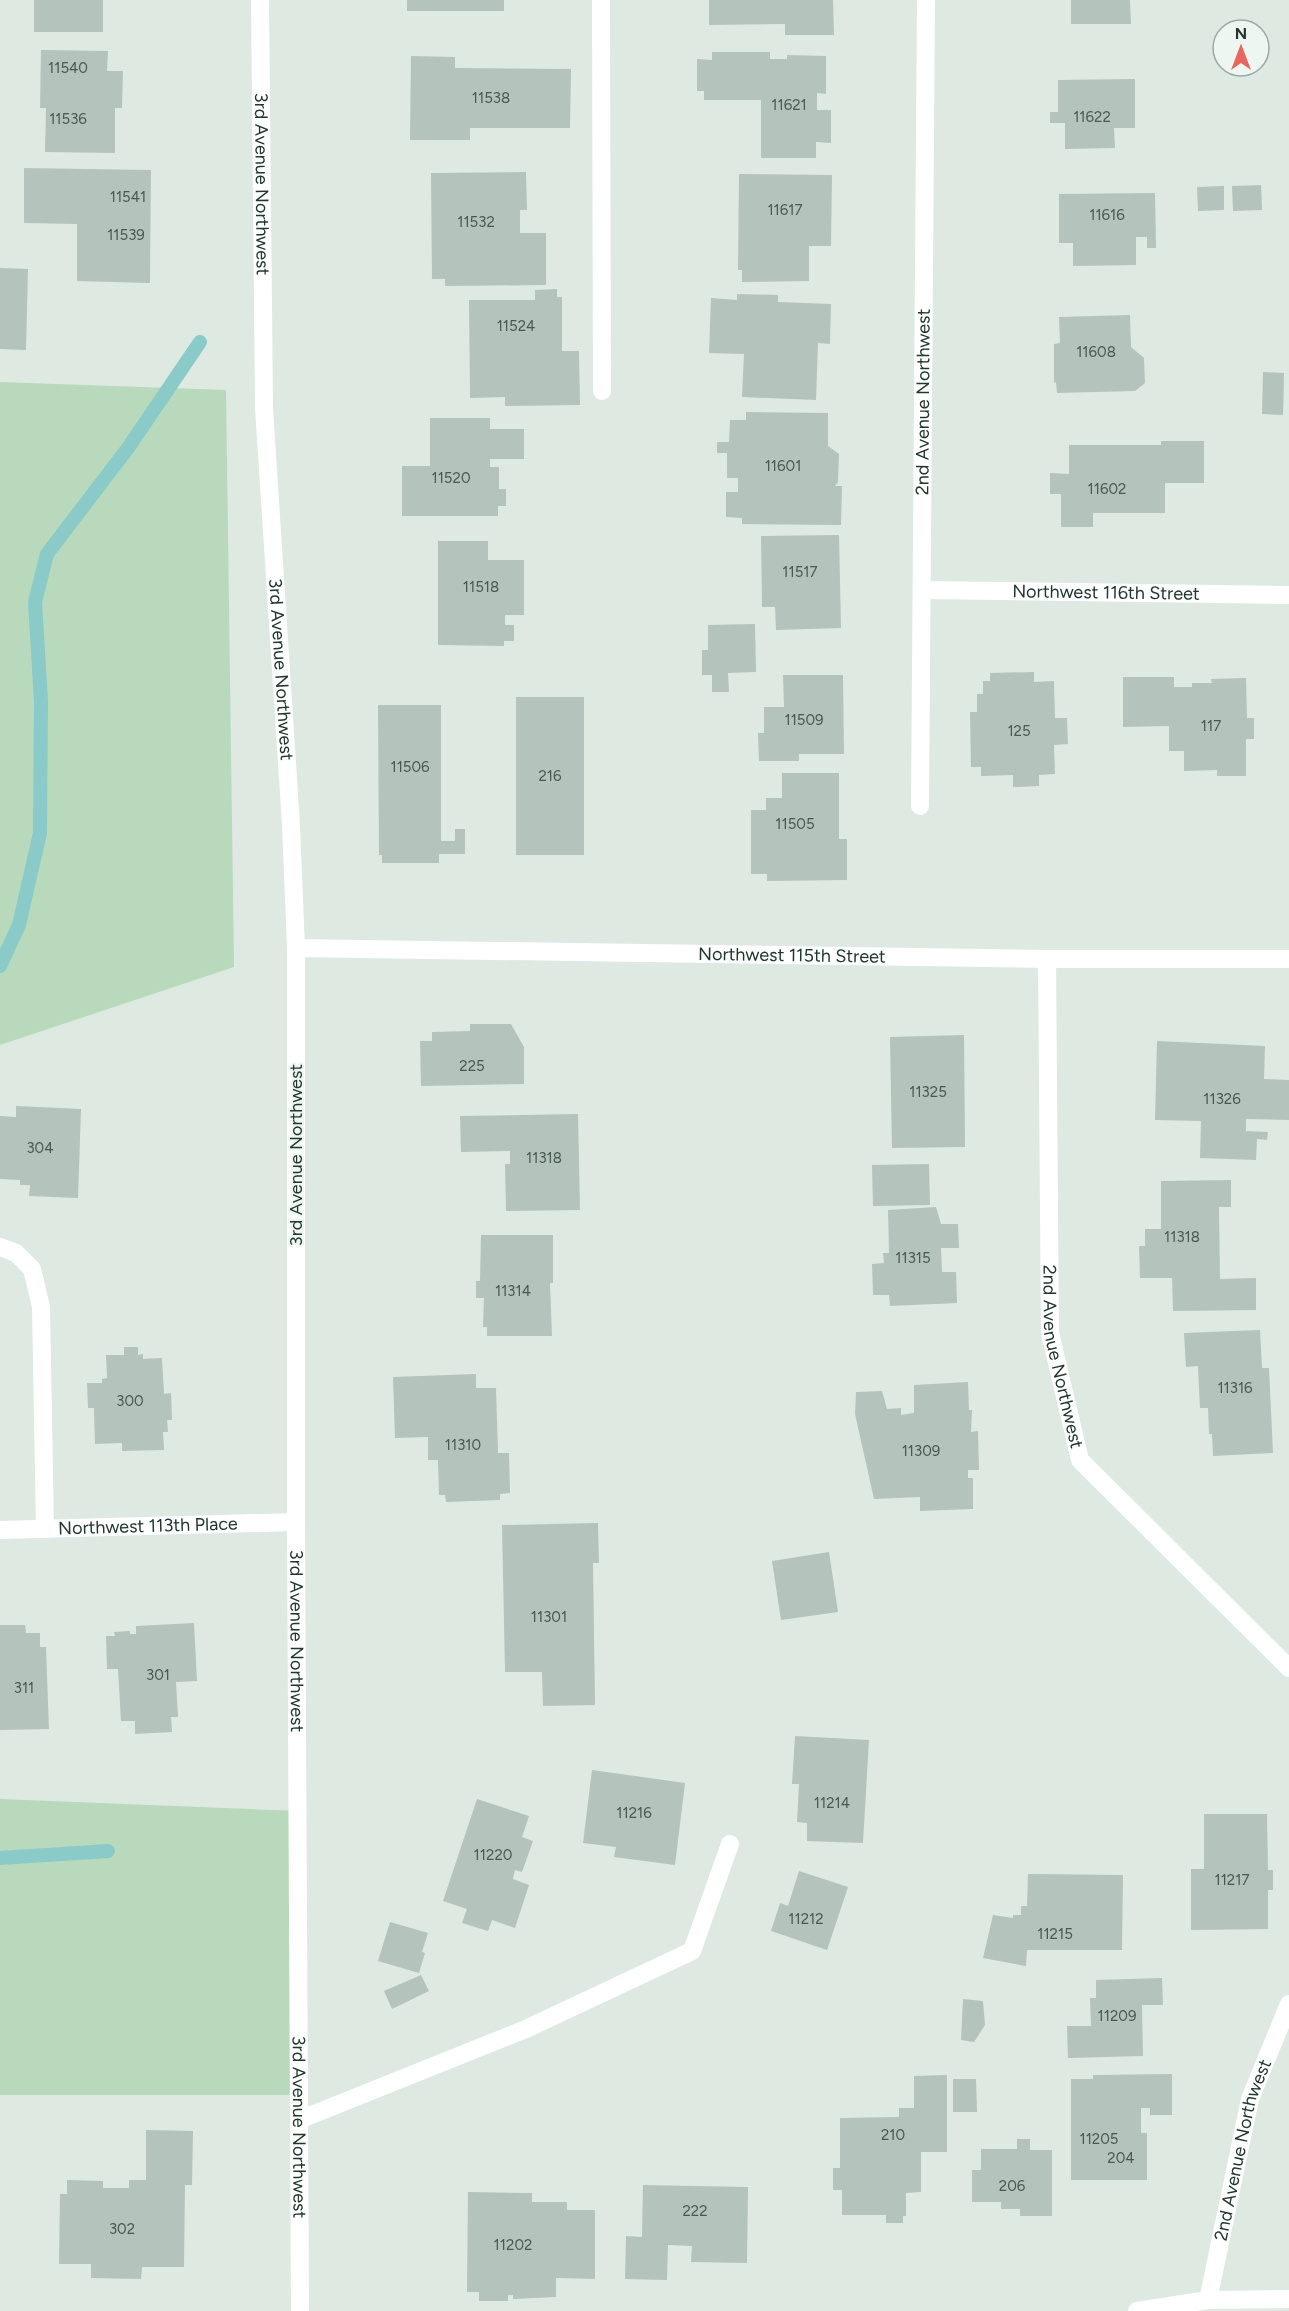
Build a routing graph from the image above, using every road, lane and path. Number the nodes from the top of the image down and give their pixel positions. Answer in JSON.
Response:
{"nodes":[{"id":1,"x":260,"y":0,"type":"edge"},
{"id":2,"x":601,"y":0,"type":"edge"},
{"id":3,"x":926,"y":0,"type":"edge"},
{"id":4,"x":602,"y":391,"type":"dead end"},
{"id":5,"x":923,"y":590,"type":"junction"},
{"id":6,"x":1289,"y":595,"type":"edge"},
{"id":7,"x":920,"y":806,"type":"dead end"},
{"id":8,"x":296,"y":948,"type":"junction"},
{"id":9,"x":1047,"y":959,"type":"junction"},
{"id":10,"x":1289,"y":959,"type":"edge"},
{"id":11,"x":0,"y":1247,"type":"edge"},
{"id":12,"x":296,"y":1522,"type":"junction"},
{"id":13,"x":45,"y":1529,"type":"junction"},
{"id":14,"x":0,"y":1530,"type":"edge"},
{"id":15,"x":1289,"y":1668,"type":"edge"},
{"id":16,"x":730,"y":1844,"type":"dead end"},
{"id":17,"x":1289,"y":2004,"type":"edge"},
{"id":18,"x":299,"y":2120,"type":"junction"},
{"id":19,"x":1289,"y":2299,"type":"edge"},
{"id":20,"x":1208,"y":2300,"type":"junction"},
{"id":21,"x":300,"y":2311,"type":"edge"},
{"id":22,"x":1137,"y":2311,"type":"edge"}],
"edges":[{"from":1,"to":8,"type":"street","name":"3rd Avenue Northwest"},
{"from":2,"to":4,"type":"street"},
{"from":3,"to":5,"type":"street","name":"2nd Avenue Northwest"},
{"from":5,"to":6,"type":"street","name":"Northwest 116th Street"},
{"from":5,"to":7,"type":"street","name":"2nd Avenue Northwest"},
{"from":8,"to":9,"type":"street","name":"Northwest 115th Street"},
{"from":8,"to":12,"type":"street","name":"3rd Avenue Northwest"},
{"from":9,"to":10,"type":"street","name":"Northwest 115th Street"},
{"from":9,"to":15,"type":"street","name":"2nd Avenue Northwest"},
{"from":11,"to":13,"type":"street"},
{"from":12,"to":13,"type":"street","name":"Northwest 113th Place"},
{"from":12,"to":18,"type":"street","name":"3rd Avenue Northwest"},
{"from":13,"to":14,"type":"street","name":"Northwest 113th Place"},
{"from":16,"to":18,"type":"street"},
{"from":17,"to":20,"type":"street","name":"2nd Avenue Northwest"},
{"from":18,"to":21,"type":"street","name":"3rd Avenue Northwest"},
{"from":19,"to":20,"type":"street"},
{"from":20,"to":22,"type":"street"}]}
